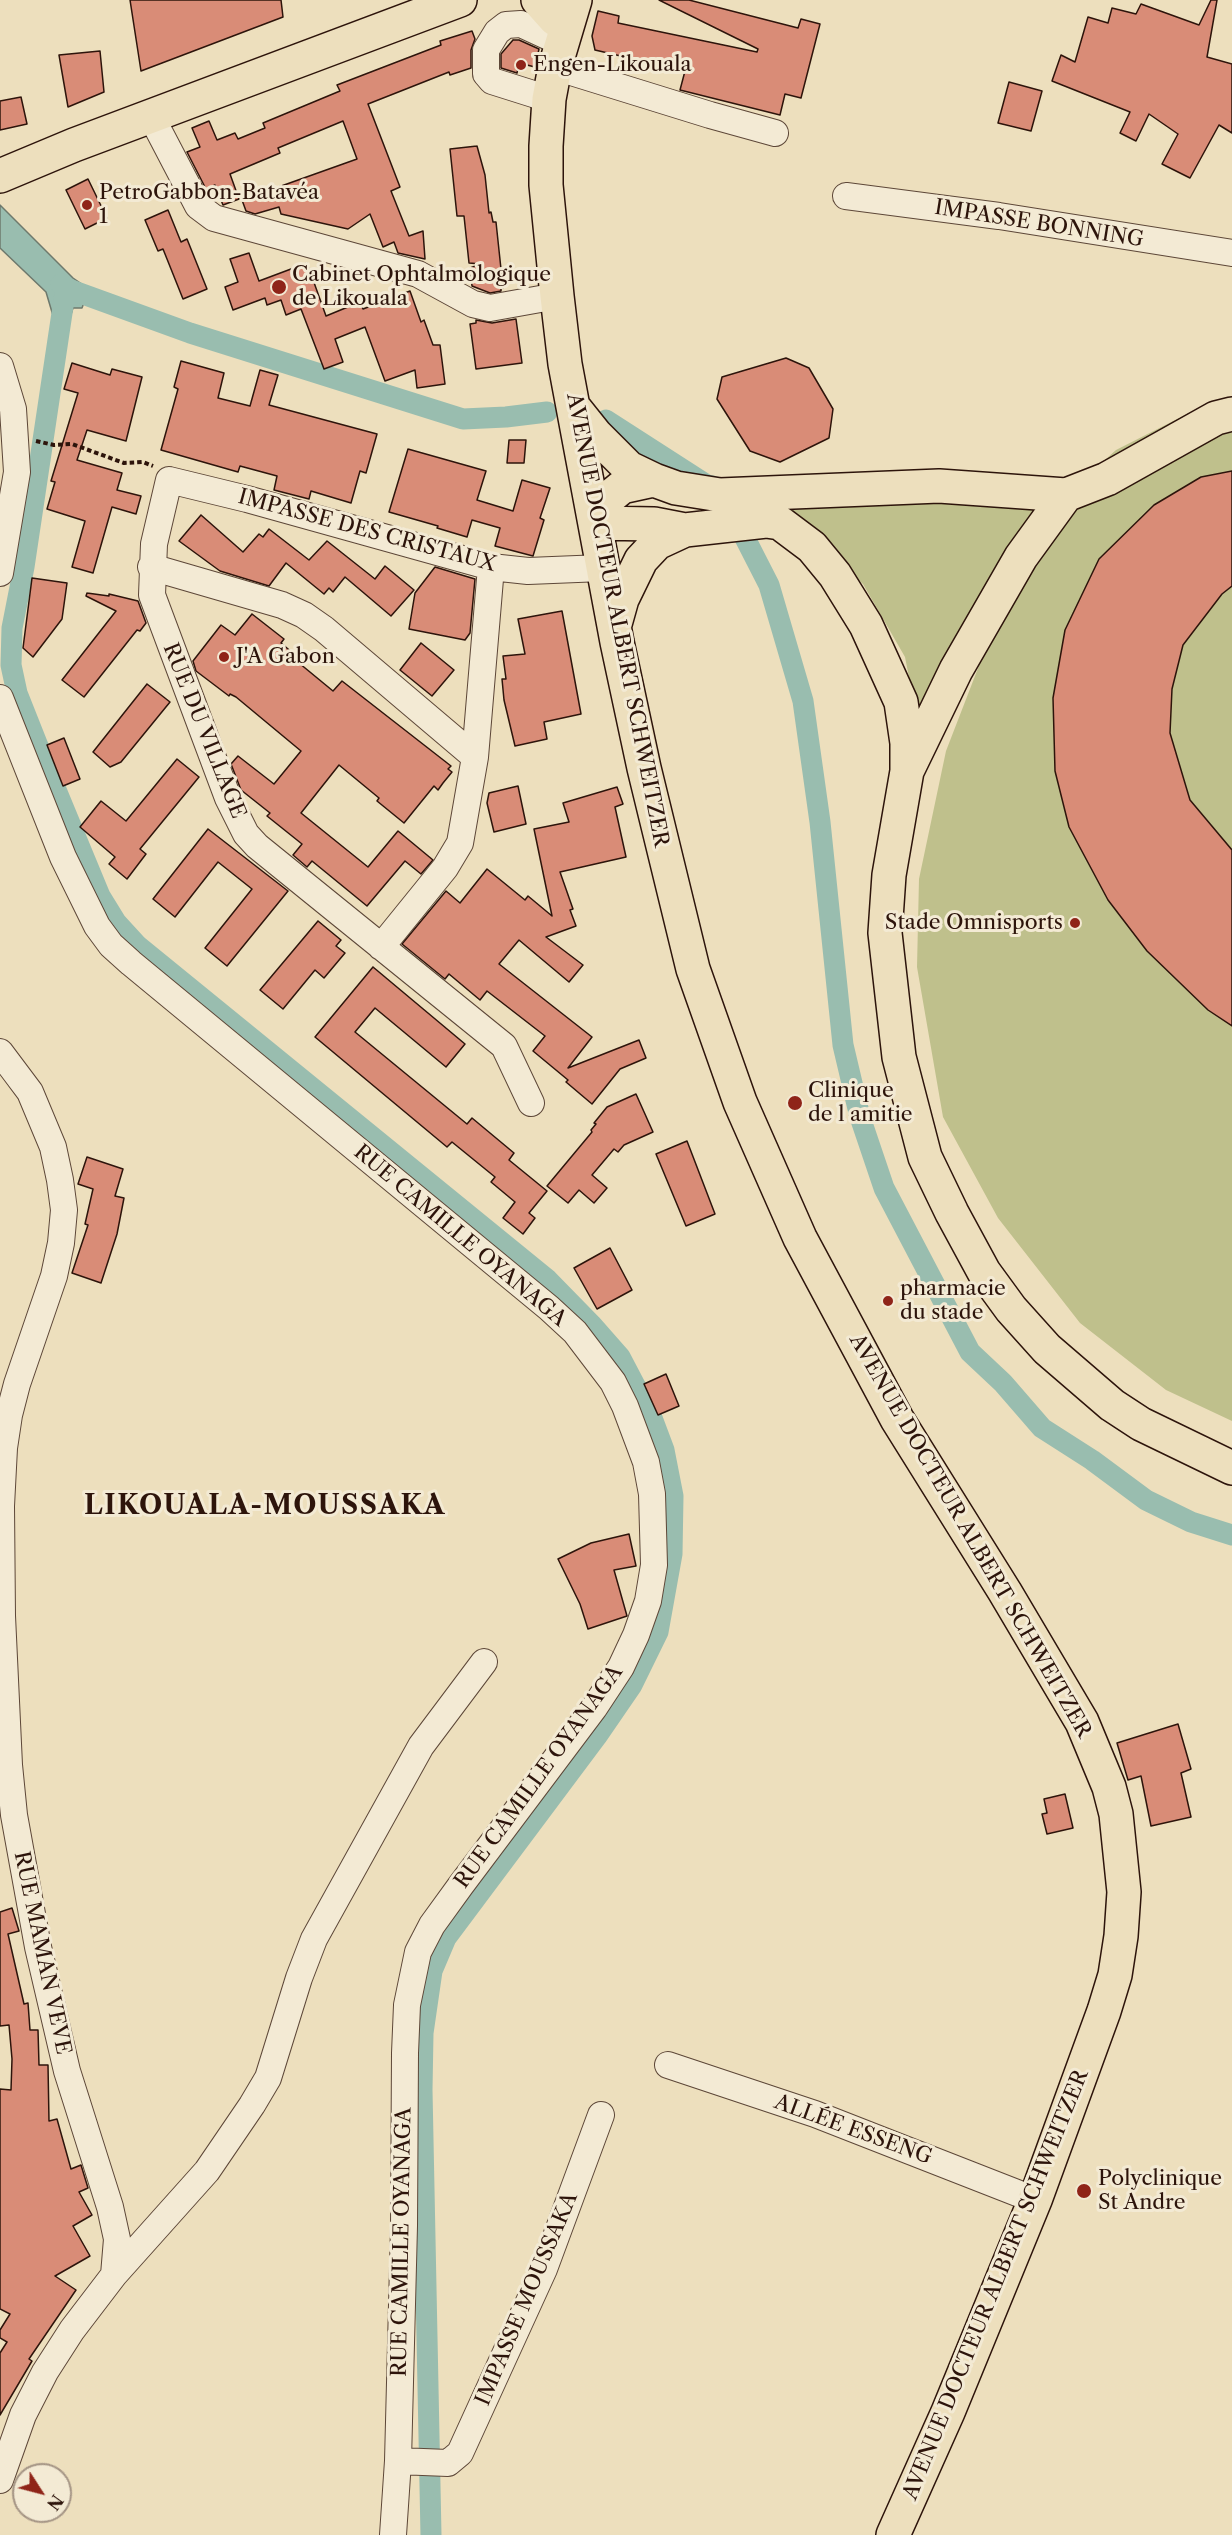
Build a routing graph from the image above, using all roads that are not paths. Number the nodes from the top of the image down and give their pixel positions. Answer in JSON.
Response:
{"nodes":[{"id":1,"x":460,"y":0,"type":"edge"},
{"id":2,"x":538,"y":0,"type":"edge"},
{"id":3,"x":565,"y":34,"type":"edge"},
{"id":4,"x":549,"y":99,"type":"junction"},
{"id":5,"x":151,"y":116,"type":"junction"},
{"id":6,"x":775,"y":132,"type":"dead end"},
{"id":7,"x":2,"y":172,"type":"edge"},
{"id":8,"x":846,"y":196,"type":"dead end"},
{"id":9,"x":1232,"y":254,"type":"edge"},
{"id":10,"x":556,"y":296,"type":"junction"},
{"id":11,"x":0,"y":366,"type":"edge"},
{"id":12,"x":574,"y":408,"type":"junction"},
{"id":13,"x":1232,"y":414,"type":"edge"},
{"id":14,"x":170,"y":480,"type":"joint"},
{"id":15,"x":654,"y":480,"type":"junction"},
{"id":16,"x":720,"y":495,"type":"junction"},
{"id":17,"x":1066,"y":495,"type":"junction"},
{"id":18,"x":595,"y":517,"type":"junction"},
{"id":19,"x":766,"y":521,"type":"junction"},
{"id":20,"x":685,"y":530,"type":"junction"},
{"id":21,"x":152,"y":567,"type":"junction"},
{"id":22,"x":491,"y":567,"type":"junction"},
{"id":23,"x":603,"y":568,"type":"junction"},
{"id":24,"x":0,"y":573,"type":"edge"},
{"id":25,"x":615,"y":626,"type":"junction"},
{"id":26,"x":0,"y":698,"type":"edge"},
{"id":27,"x":475,"y":757,"type":"junction"},
{"id":28,"x":907,"y":771,"type":"junction"},
{"id":29,"x":381,"y":947,"type":"junction"},
{"id":30,"x":0,"y":1052,"type":"edge"},
{"id":31,"x":531,"y":1102,"type":"dead end"},
{"id":32,"x":1232,"y":1468,"type":"edge"},
{"id":33,"x":484,"y":1662,"type":"dead end"},
{"id":34,"x":668,"y":2065,"type":"dead end"},
{"id":35,"x":601,"y":2115,"type":"dead end"},
{"id":36,"x":1035,"y":2200,"type":"junction"},
{"id":37,"x":114,"y":2275,"type":"junction"},
{"id":38,"x":417,"y":2462,"type":"junction"},
{"id":39,"x":0,"y":2480,"type":"edge"},
{"id":40,"x":393,"y":2535,"type":"edge"},
{"id":41,"x":893,"y":2535,"type":"edge"}],
"edges":[{"from":1,"to":5,"type":"main road"},
{"from":2,"to":3,"type":"main road"},
{"from":3,"to":4,"type":"main road","name":"AVENUE DOCTEUR ALBERT SCHWEITZER"},
{"from":3,"to":4,"type":"street"},
{"from":3,"to":6,"type":"street"},
{"from":4,"to":10,"type":"main road","name":"AVENUE DOCTEUR ALBERT SCHWEITZER"},
{"from":5,"to":7,"type":"main road"},
{"from":5,"to":10,"type":"street"},
{"from":8,"to":9,"type":"street","name":"IMPASSE BONNING"},
{"from":10,"to":12,"type":"main road","name":"AVENUE DOCTEUR ALBERT SCHWEITZER"},
{"from":11,"to":24,"type":"street"},
{"from":12,"to":15,"type":"main road"},
{"from":12,"to":18,"type":"main road","name":"AVENUE DOCTEUR ALBERT SCHWEITZER"},
{"from":13,"to":17,"type":"main road"},
{"from":14,"to":21,"type":"street","name":"RUE DU VILLAGE"},
{"from":14,"to":22,"type":"street","name":"IMPASSE DES CRISTAUX"},
{"from":15,"to":16,"type":"main road"},
{"from":15,"to":18,"type":"main road"},
{"from":16,"to":17,"type":"main road"},
{"from":16,"to":19,"type":"main road"},
{"from":17,"to":28,"type":"main road"},
{"from":18,"to":20,"type":"main road"},
{"from":18,"to":23,"type":"main road","name":"AVENUE DOCTEUR ALBERT SCHWEITZER"},
{"from":19,"to":20,"type":"main road"},
{"from":19,"to":28,"type":"main road"},
{"from":20,"to":25,"type":"main road"},
{"from":21,"to":27,"type":"street"},
{"from":21,"to":29,"type":"street","name":"RUE DU VILLAGE"},
{"from":22,"to":23,"type":"street","name":"IMPASSE DES CRISTAUX"},
{"from":22,"to":27,"type":"street"},
{"from":23,"to":25,"type":"main road","name":"AVENUE DOCTEUR ALBERT SCHWEITZER"},
{"from":25,"to":36,"type":"main road","name":"AVENUE DOCTEUR ALBERT SCHWEITZER"},
{"from":26,"to":38,"type":"street","name":"RUE CAMILLE OYANAGA"},
{"from":27,"to":29,"type":"street"},
{"from":28,"to":32,"type":"main road"},
{"from":29,"to":31,"type":"street","name":"RUE DU VILLAGE"},
{"from":30,"to":37,"type":"street","name":"RUE MAMAN VEVE"},
{"from":33,"to":37,"type":"street"},
{"from":34,"to":36,"type":"street","name":"ALLÉE ESSENG"},
{"from":35,"to":38,"type":"street","name":"IMPASSE MOUSSAKA"},
{"from":36,"to":41,"type":"main road","name":"AVENUE DOCTEUR ALBERT SCHWEITZER"},
{"from":37,"to":39,"type":"street"},
{"from":38,"to":40,"type":"street","name":"RUE CAMILLE OYANAGA"}]}
